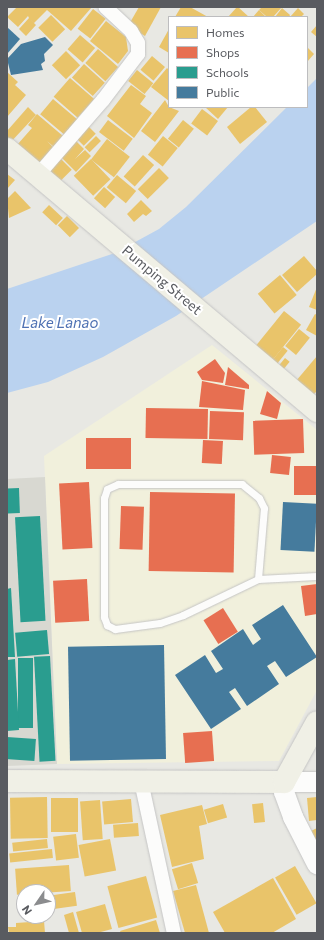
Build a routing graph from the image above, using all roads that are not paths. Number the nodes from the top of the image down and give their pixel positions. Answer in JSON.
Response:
{"nodes":[{"id":1,"x":105,"y":7,"type":"edge"},
{"id":2,"x":7,"y":149,"type":"edge"},
{"id":3,"x":38,"y":175,"type":"junction"},
{"id":4,"x":317,"y":411,"type":"edge"},
{"id":5,"x":317,"y":576,"type":"edge"},
{"id":6,"x":258,"y":579,"type":"junction"},
{"id":7,"x":317,"y":722,"type":"edge"},
{"id":8,"x":7,"y":781,"type":"edge"},
{"id":9,"x":140,"y":781,"type":"junction"},
{"id":10,"x":284,"y":782,"type":"junction"},
{"id":11,"x":317,"y":782,"type":"edge"},
{"id":12,"x":317,"y":864,"type":"edge"},
{"id":13,"x":174,"y":933,"type":"edge"}],
"edges":[{"from":1,"to":3,"type":"street"},
{"from":2,"to":3,"type":"main road","name":"Pumping Street"},
{"from":3,"to":4,"type":"main road","name":"Pumping Street"},
{"from":5,"to":6,"type":"lane"},
{"from":6,"to":6,"type":"lane"},
{"from":7,"to":10,"type":"main road"},
{"from":8,"to":9,"type":"main road"},
{"from":9,"to":10,"type":"main road"},
{"from":9,"to":13,"type":"street"},
{"from":10,"to":11,"type":"main road"},
{"from":10,"to":12,"type":"main road"}]}
